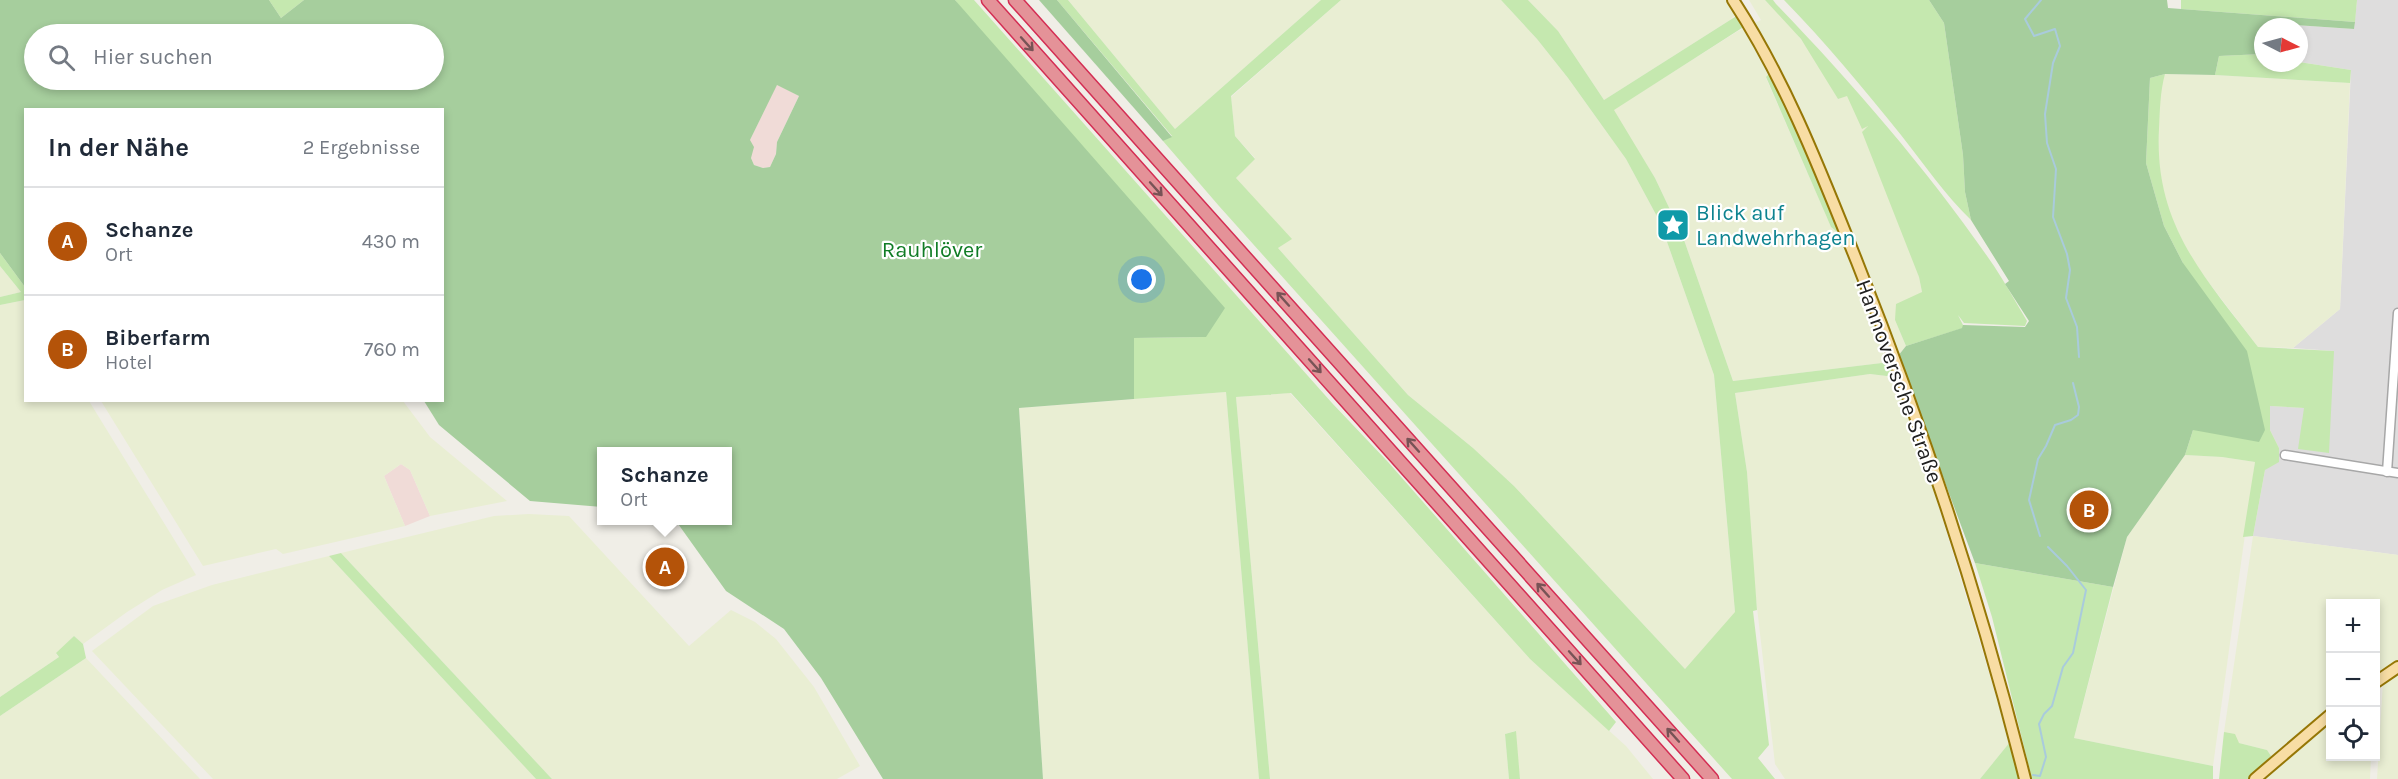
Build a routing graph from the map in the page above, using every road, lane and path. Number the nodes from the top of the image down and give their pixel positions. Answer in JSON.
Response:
{"nodes":[{"id":1,"x":988,"y":0,"type":"edge"},
{"id":2,"x":1015,"y":0,"type":"edge"},
{"id":3,"x":1733,"y":0,"type":"edge"},
{"id":4,"x":2398,"y":314,"type":"edge"},
{"id":5,"x":2396,"y":383,"type":"edge"},
{"id":6,"x":2285,"y":455,"type":"dead end"},
{"id":7,"x":2387,"y":472,"type":"junction"},
{"id":8,"x":2398,"y":473,"type":"edge"},
{"id":9,"x":2398,"y":667,"type":"edge"},
{"id":10,"x":2380,"y":679,"type":"edge"},
{"id":11,"x":2326,"y":719,"type":"edge"},
{"id":12,"x":1683,"y":779,"type":"edge"},
{"id":13,"x":1712,"y":779,"type":"edge"},
{"id":14,"x":2025,"y":779,"type":"edge"},
{"id":15,"x":2255,"y":779,"type":"edge"}],
"edges":[{"from":1,"to":12,"type":"highway","one_way":true},
{"from":13,"to":2,"type":"highway","one_way":true},
{"from":3,"to":14,"type":"main road","name":"Hannoversche Straße"},
{"from":4,"to":5,"type":"street"},
{"from":5,"to":7,"type":"street"},
{"from":6,"to":7,"type":"street"},
{"from":7,"to":8,"type":"street"},
{"from":9,"to":10,"type":"main road"},
{"from":11,"to":15,"type":"main road"}]}
